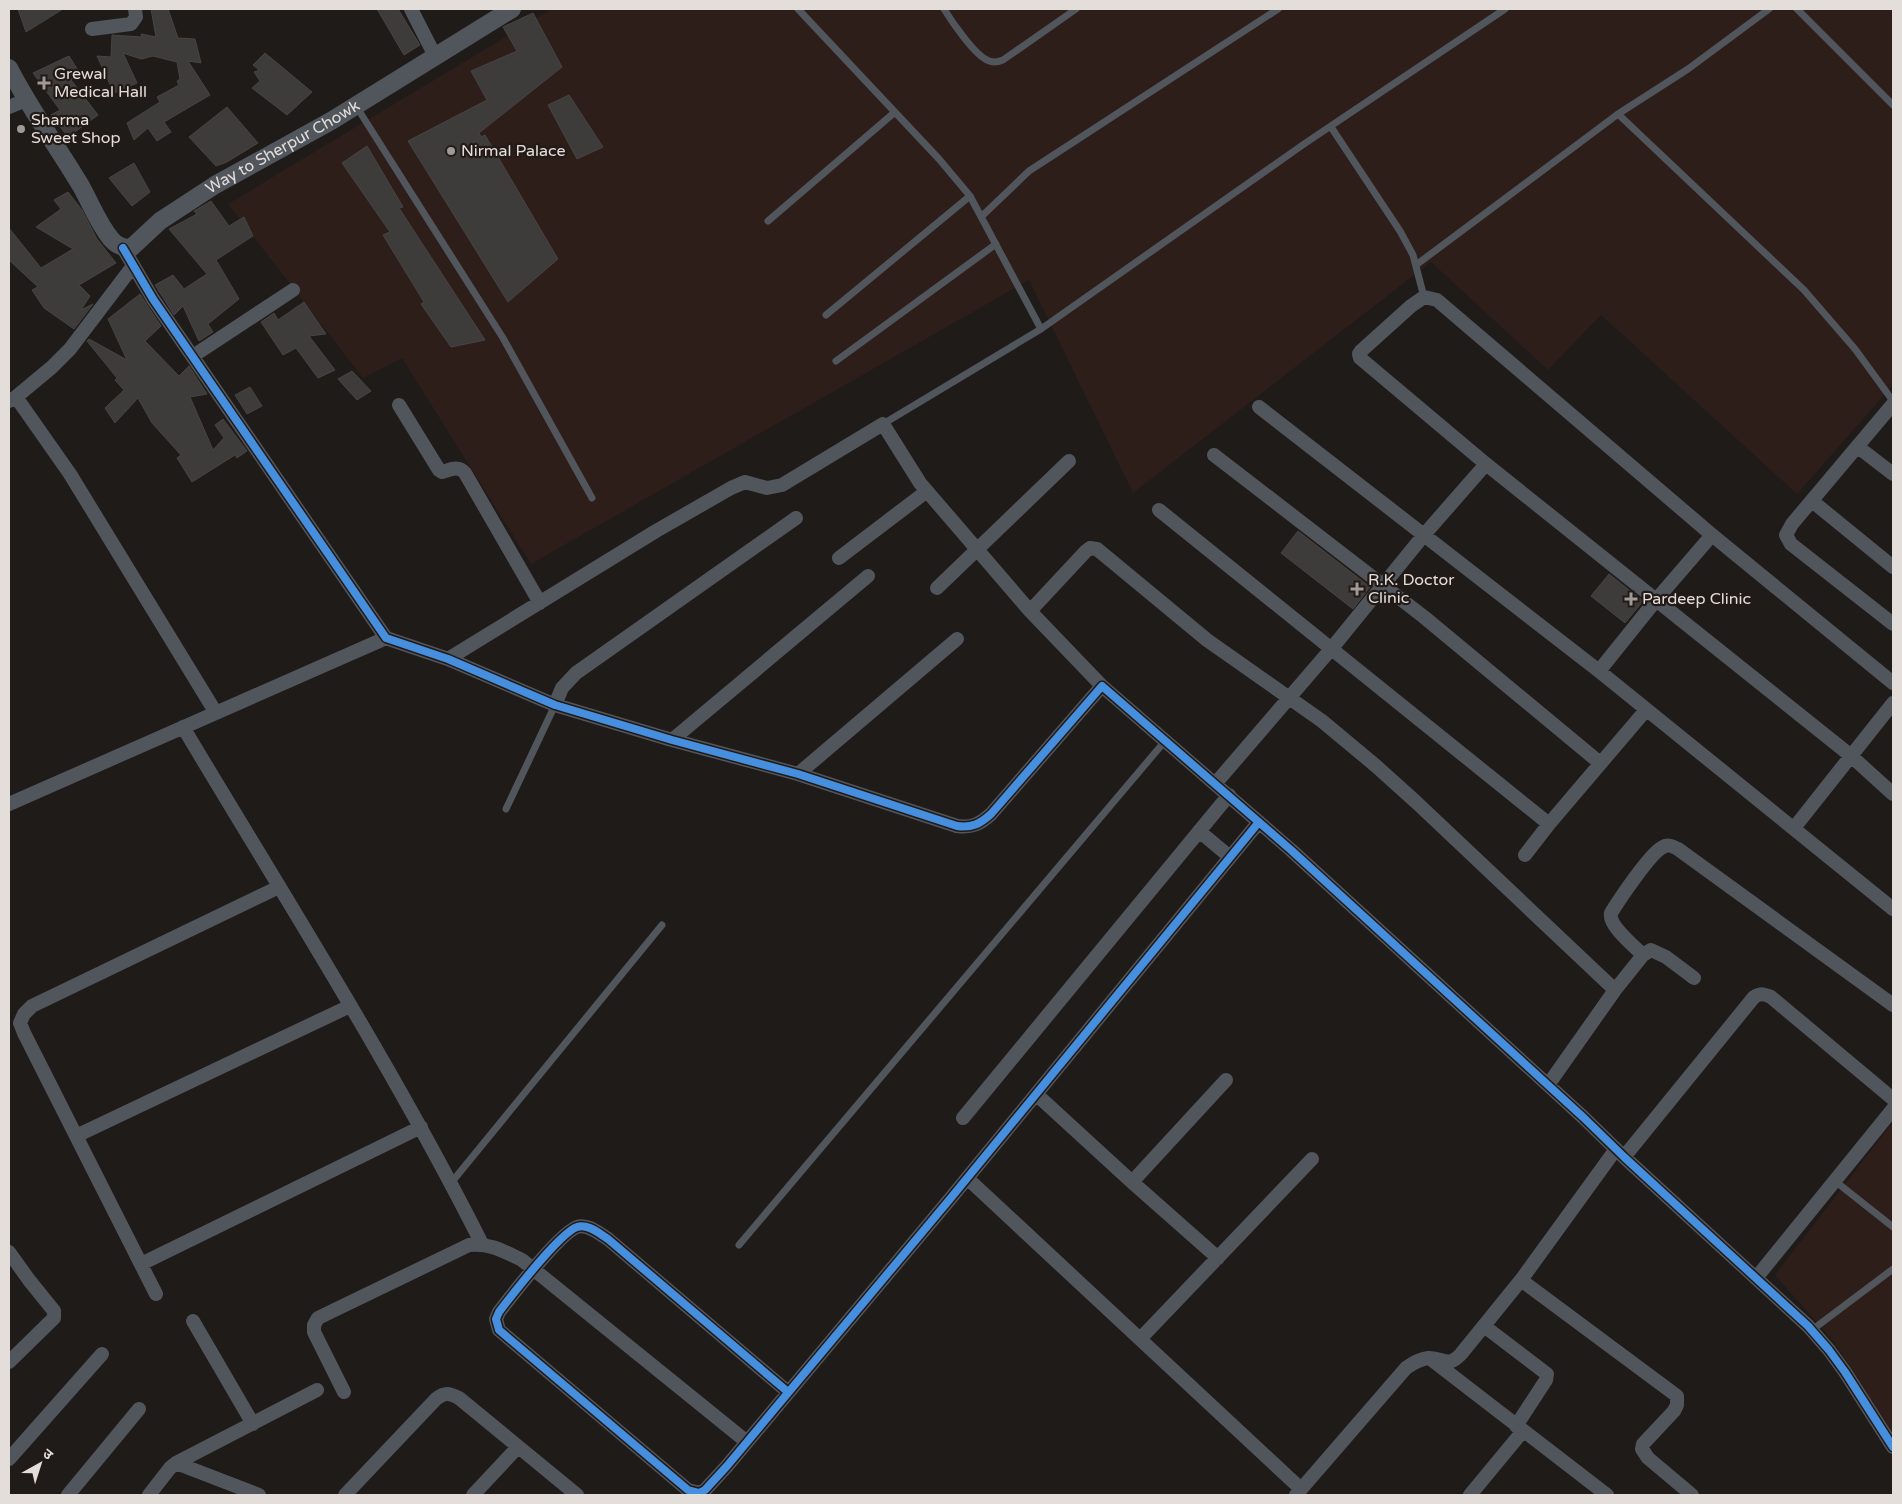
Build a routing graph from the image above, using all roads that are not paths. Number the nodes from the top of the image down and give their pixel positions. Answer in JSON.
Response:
{"nodes":[{"id":1,"x":136,"y":9,"type":"edge"},
{"id":2,"x":411,"y":9,"type":"edge"},
{"id":3,"x":512,"y":9,"type":"edge"},
{"id":4,"x":798,"y":9,"type":"edge"},
{"id":5,"x":944,"y":9,"type":"edge"},
{"id":6,"x":1076,"y":9,"type":"edge"},
{"id":7,"x":1278,"y":9,"type":"edge"},
{"id":8,"x":1505,"y":9,"type":"edge"},
{"id":9,"x":1769,"y":9,"type":"edge"},
{"id":10,"x":1797,"y":9,"type":"edge"},
{"id":11,"x":92,"y":29,"type":"dead end"},
{"id":12,"x":436,"y":56,"type":"junction"},
{"id":13,"x":9,"y":68,"type":"edge"},
{"id":14,"x":26,"y":100,"type":"junction"},
{"id":15,"x":355,"y":106,"type":"junction"},
{"id":16,"x":1893,"y":106,"type":"edge"},
{"id":17,"x":9,"y":107,"type":"edge"},
{"id":18,"x":895,"y":112,"type":"junction"},
{"id":19,"x":1618,"y":114,"type":"junction"},
{"id":20,"x":1331,"y":128,"type":"junction"},
{"id":21,"x":970,"y":196,"type":"junction"},
{"id":22,"x":982,"y":216,"type":"junction"},
{"id":23,"x":768,"y":221,"type":"dead end"},
{"id":24,"x":996,"y":244,"type":"junction"},
{"id":25,"x":123,"y":248,"type":"junction"},
{"id":26,"x":1416,"y":265,"type":"junction"},
{"id":27,"x":133,"y":266,"type":"junction"},
{"id":28,"x":292,"y":290,"type":"dead end"},
{"id":29,"x":1424,"y":297,"type":"junction"},
{"id":30,"x":826,"y":314,"type":"dead end"},
{"id":31,"x":1041,"y":329,"type":"junction"},
{"id":32,"x":193,"y":356,"type":"junction"},
{"id":33,"x":836,"y":361,"type":"dead end"},
{"id":34,"x":12,"y":399,"type":"edge"},
{"id":35,"x":1893,"y":403,"type":"edge"},
{"id":36,"x":398,"y":406,"type":"dead end"},
{"id":37,"x":1259,"y":407,"type":"dead end"},
{"id":38,"x":883,"y":424,"type":"junction"},
{"id":39,"x":1858,"y":446,"type":"junction"},
{"id":40,"x":1214,"y":455,"type":"dead end"},
{"id":41,"x":1069,"y":461,"type":"dead end"},
{"id":42,"x":1486,"y":464,"type":"junction"},
{"id":43,"x":1893,"y":474,"type":"edge"},
{"id":44,"x":927,"y":491,"type":"junction"},
{"id":45,"x":592,"y":498,"type":"dead end"},
{"id":46,"x":1812,"y":501,"type":"junction"},
{"id":47,"x":1159,"y":510,"type":"dead end"},
{"id":48,"x":796,"y":518,"type":"dead end"},
{"id":49,"x":1712,"y":535,"type":"junction"},
{"id":50,"x":1423,"y":536,"type":"junction"},
{"id":51,"x":977,"y":549,"type":"junction"},
{"id":52,"x":839,"y":558,"type":"dead end"},
{"id":53,"x":1893,"y":567,"type":"edge"},
{"id":54,"x":868,"y":576,"type":"dead end"},
{"id":55,"x":1384,"y":586,"type":"junction"},
{"id":56,"x":937,"y":588,"type":"dead end"},
{"id":57,"x":1656,"y":600,"type":"junction"},
{"id":58,"x":540,"y":603,"type":"junction"},
{"id":59,"x":1030,"y":611,"type":"junction"},
{"id":60,"x":1893,"y":624,"type":"edge"},
{"id":61,"x":386,"y":638,"type":"junction"},
{"id":62,"x":957,"y":639,"type":"dead end"},
{"id":63,"x":1332,"y":648,"type":"junction"},
{"id":64,"x":448,"y":659,"type":"junction"},
{"id":65,"x":1599,"y":671,"type":"junction"},
{"id":66,"x":1893,"y":683,"type":"edge"},
{"id":67,"x":1102,"y":686,"type":"junction"},
{"id":68,"x":1288,"y":697,"type":"junction"},
{"id":69,"x":1893,"y":703,"type":"edge"},
{"id":70,"x":555,"y":705,"type":"junction"},
{"id":71,"x":1646,"y":710,"type":"junction"},
{"id":72,"x":216,"y":714,"type":"junction"},
{"id":73,"x":184,"y":727,"type":"junction"},
{"id":74,"x":672,"y":740,"type":"junction"},
{"id":75,"x":1165,"y":741,"type":"junction"},
{"id":76,"x":1850,"y":755,"type":"junction"},
{"id":77,"x":1600,"y":762,"type":"junction"},
{"id":78,"x":798,"y":774,"type":"junction"},
{"id":79,"x":1215,"y":784,"type":"junction"},
{"id":80,"x":1893,"y":794,"type":"edge"},
{"id":81,"x":1229,"y":795,"type":"junction"},
{"id":82,"x":9,"y":804,"type":"edge"},
{"id":83,"x":506,"y":809,"type":"dead end"},
{"id":84,"x":1259,"y":822,"type":"junction"},
{"id":85,"x":1549,"y":824,"type":"junction"},
{"id":86,"x":1794,"y":828,"type":"junction"},
{"id":87,"x":1200,"y":831,"type":"junction"},
{"id":88,"x":1525,"y":854,"type":"dead end"},
{"id":89,"x":1230,"y":856,"type":"junction"},
{"id":90,"x":279,"y":886,"type":"junction"},
{"id":91,"x":1893,"y":909,"type":"edge"},
{"id":92,"x":662,"y":925,"type":"dead end"},
{"id":93,"x":1643,"y":955,"type":"junction"},
{"id":94,"x":1694,"y":978,"type":"dead end"},
{"id":95,"x":1615,"y":990,"type":"junction"},
{"id":96,"x":1893,"y":1005,"type":"edge"},
{"id":97,"x":350,"y":1006,"type":"junction"},
{"id":98,"x":1226,"y":1080,"type":"dead end"},
{"id":99,"x":1548,"y":1085,"type":"junction"},
{"id":100,"x":1036,"y":1094,"type":"junction"},
{"id":101,"x":1893,"y":1099,"type":"edge"},
{"id":102,"x":1893,"y":1109,"type":"edge"},
{"id":103,"x":963,"y":1118,"type":"dead end"},
{"id":104,"x":421,"y":1127,"type":"junction"},
{"id":105,"x":76,"y":1136,"type":"junction"},
{"id":106,"x":1620,"y":1153,"type":"junction"},
{"id":107,"x":1312,"y":1159,"type":"dead end"},
{"id":108,"x":967,"y":1178,"type":"junction"},
{"id":109,"x":1835,"y":1181,"type":"junction"},
{"id":110,"x":1132,"y":1182,"type":"junction"},
{"id":111,"x":451,"y":1184,"type":"junction"},
{"id":112,"x":1893,"y":1227,"type":"edge"},
{"id":113,"x":482,"y":1244,"type":"junction"},
{"id":114,"x":739,"y":1246,"type":"dead end"},
{"id":115,"x":9,"y":1252,"type":"edge"},
{"id":116,"x":1218,"y":1258,"type":"junction"},
{"id":117,"x":141,"y":1264,"type":"junction"},
{"id":118,"x":1893,"y":1269,"type":"edge"},
{"id":119,"x":534,"y":1270,"type":"junction"},
{"id":120,"x":1756,"y":1278,"type":"junction"},
{"id":121,"x":1521,"y":1280,"type":"junction"},
{"id":122,"x":156,"y":1294,"type":"dead end"},
{"id":123,"x":194,"y":1321,"type":"dead end"},
{"id":124,"x":1484,"y":1326,"type":"junction"},
{"id":125,"x":1812,"y":1330,"type":"junction"},
{"id":126,"x":1140,"y":1339,"type":"junction"},
{"id":127,"x":102,"y":1354,"type":"dead end"},
{"id":128,"x":1429,"y":1358,"type":"junction"},
{"id":129,"x":9,"y":1362,"type":"edge"},
{"id":130,"x":317,"y":1390,"type":"dead end"},
{"id":131,"x":344,"y":1392,"type":"dead end"},
{"id":132,"x":788,"y":1392,"type":"junction"},
{"id":133,"x":139,"y":1409,"type":"dead end"},
{"id":134,"x":253,"y":1424,"type":"junction"},
{"id":135,"x":1519,"y":1429,"type":"junction"},
{"id":136,"x":747,"y":1442,"type":"junction"},
{"id":137,"x":1893,"y":1447,"type":"edge"},
{"id":138,"x":517,"y":1448,"type":"junction"},
{"id":139,"x":9,"y":1458,"type":"edge"},
{"id":140,"x":176,"y":1463,"type":"junction"},
{"id":141,"x":1298,"y":1492,"type":"edge"},
{"id":142,"x":68,"y":1495,"type":"edge"},
{"id":143,"x":150,"y":1495,"type":"edge"},
{"id":144,"x":259,"y":1495,"type":"edge"},
{"id":145,"x":345,"y":1495,"type":"edge"},
{"id":146,"x":473,"y":1495,"type":"edge"},
{"id":147,"x":577,"y":1495,"type":"edge"},
{"id":148,"x":1470,"y":1495,"type":"edge"},
{"id":149,"x":1607,"y":1495,"type":"edge"},
{"id":150,"x":1692,"y":1495,"type":"edge"}],
"edges":[{"from":1,"to":11,"type":"street"},
{"from":2,"to":12,"type":"street"},
{"from":3,"to":12,"type":"street","name":"Way to Sherpur Chowk"},
{"from":4,"to":18,"type":"lane"},
{"from":5,"to":6,"type":"lane"},
{"from":7,"to":22,"type":"lane"},
{"from":8,"to":20,"type":"lane"},
{"from":9,"to":19,"type":"lane"},
{"from":10,"to":16,"type":"lane"},
{"from":12,"to":15,"type":"street","name":"Way to Sherpur Chowk"},
{"from":13,"to":14,"type":"street"},
{"from":14,"to":17,"type":"street"},
{"from":14,"to":25,"type":"street"},
{"from":15,"to":25,"type":"street","name":"Way to Sherpur Chowk"},
{"from":15,"to":45,"type":"lane"},
{"from":18,"to":21,"type":"lane"},
{"from":18,"to":23,"type":"lane"},
{"from":19,"to":26,"type":"lane"},
{"from":19,"to":35,"type":"lane"},
{"from":20,"to":26,"type":"lane"},
{"from":20,"to":31,"type":"lane"},
{"from":21,"to":22,"type":"lane"},
{"from":21,"to":30,"type":"lane"},
{"from":22,"to":24,"type":"lane"},
{"from":24,"to":31,"type":"lane"},
{"from":24,"to":33,"type":"lane"},
{"from":25,"to":27,"type":"street"},
{"from":26,"to":29,"type":"lane"},
{"from":27,"to":32,"type":"street"},
{"from":27,"to":34,"type":"street"},
{"from":28,"to":32,"type":"street"},
{"from":29,"to":42,"type":"street"},
{"from":29,"to":49,"type":"street"},
{"from":31,"to":38,"type":"lane"},
{"from":32,"to":61,"type":"street"},
{"from":34,"to":72,"type":"street"},
{"from":35,"to":39,"type":"street"},
{"from":36,"to":58,"type":"street"},
{"from":37,"to":50,"type":"street"},
{"from":38,"to":44,"type":"street"},
{"from":38,"to":58,"type":"street"},
{"from":39,"to":43,"type":"street"},
{"from":39,"to":46,"type":"street"},
{"from":40,"to":55,"type":"street"},
{"from":41,"to":51,"type":"street"},
{"from":42,"to":50,"type":"street"},
{"from":42,"to":57,"type":"street"},
{"from":44,"to":51,"type":"street"},
{"from":44,"to":52,"type":"street"},
{"from":46,"to":53,"type":"street"},
{"from":46,"to":60,"type":"street"},
{"from":47,"to":63,"type":"street"},
{"from":48,"to":70,"type":"street"},
{"from":49,"to":57,"type":"street"},
{"from":49,"to":66,"type":"street"},
{"from":50,"to":55,"type":"street"},
{"from":50,"to":65,"type":"street"},
{"from":51,"to":56,"type":"street"},
{"from":51,"to":59,"type":"street"},
{"from":54,"to":74,"type":"street"},
{"from":55,"to":63,"type":"street"},
{"from":55,"to":77,"type":"street"},
{"from":57,"to":65,"type":"street"},
{"from":57,"to":76,"type":"street"},
{"from":58,"to":64,"type":"street"},
{"from":59,"to":67,"type":"street"},
{"from":59,"to":68,"type":"street"},
{"from":61,"to":64,"type":"street"},
{"from":61,"to":72,"type":"street"},
{"from":62,"to":78,"type":"street"},
{"from":63,"to":68,"type":"street"},
{"from":63,"to":85,"type":"street"},
{"from":64,"to":70,"type":"street"},
{"from":65,"to":71,"type":"street"},
{"from":67,"to":75,"type":"street"},
{"from":67,"to":78,"type":"street"},
{"from":68,"to":79,"type":"street"},
{"from":68,"to":95,"type":"street"},
{"from":69,"to":76,"type":"street"},
{"from":70,"to":74,"type":"street"},
{"from":70,"to":83,"type":"lane"},
{"from":71,"to":77,"type":"street"},
{"from":71,"to":86,"type":"street"},
{"from":72,"to":73,"type":"street"},
{"from":73,"to":82,"type":"street"},
{"from":73,"to":90,"type":"street"},
{"from":74,"to":78,"type":"street"},
{"from":75,"to":79,"type":"street"},
{"from":75,"to":114,"type":"lane"},
{"from":76,"to":80,"type":"street"},
{"from":76,"to":86,"type":"street"},
{"from":77,"to":85,"type":"street"},
{"from":79,"to":81,"type":"street"},
{"from":81,"to":84,"type":"street"},
{"from":81,"to":87,"type":"street"},
{"from":84,"to":89,"type":"street"},
{"from":84,"to":99,"type":"street"},
{"from":85,"to":88,"type":"street"},
{"from":86,"to":91,"type":"street"},
{"from":87,"to":89,"type":"street"},
{"from":87,"to":103,"type":"street"},
{"from":89,"to":100,"type":"street"},
{"from":90,"to":97,"type":"street"},
{"from":90,"to":105,"type":"street"},
{"from":92,"to":111,"type":"lane"},
{"from":93,"to":94,"type":"street"},
{"from":93,"to":95,"type":"street"},
{"from":93,"to":96,"type":"street"},
{"from":95,"to":99,"type":"street"},
{"from":97,"to":104,"type":"street"},
{"from":97,"to":105,"type":"street"},
{"from":98,"to":110,"type":"street"},
{"from":99,"to":106,"type":"street"},
{"from":100,"to":108,"type":"street"},
{"from":100,"to":110,"type":"street"},
{"from":101,"to":106,"type":"street"},
{"from":102,"to":109,"type":"street"},
{"from":104,"to":111,"type":"street"},
{"from":104,"to":117,"type":"street"},
{"from":105,"to":117,"type":"street"},
{"from":106,"to":120,"type":"street"},
{"from":106,"to":121,"type":"street"},
{"from":107,"to":116,"type":"street"},
{"from":108,"to":126,"type":"street"},
{"from":108,"to":132,"type":"street"},
{"from":109,"to":112,"type":"lane"},
{"from":109,"to":120,"type":"street"},
{"from":110,"to":116,"type":"street"},
{"from":111,"to":113,"type":"street"},
{"from":113,"to":119,"type":"street"},
{"from":113,"to":131,"type":"street"},
{"from":115,"to":129,"type":"street"},
{"from":116,"to":126,"type":"street"},
{"from":117,"to":122,"type":"street"},
{"from":118,"to":125,"type":"lane"},
{"from":119,"to":132,"type":"street"},
{"from":119,"to":136,"type":"street"},
{"from":119,"to":136,"type":"street"},
{"from":120,"to":125,"type":"street"},
{"from":121,"to":124,"type":"street"},
{"from":121,"to":150,"type":"street"},
{"from":123,"to":134,"type":"street"},
{"from":124,"to":128,"type":"street"},
{"from":124,"to":135,"type":"street"},
{"from":125,"to":137,"type":"street"},
{"from":126,"to":141,"type":"street"},
{"from":127,"to":139,"type":"street"},
{"from":128,"to":135,"type":"street"},
{"from":128,"to":141,"type":"street"},
{"from":130,"to":134,"type":"street"},
{"from":132,"to":136,"type":"street"},
{"from":133,"to":142,"type":"street"},
{"from":134,"to":140,"type":"street"},
{"from":135,"to":148,"type":"street"},
{"from":135,"to":149,"type":"street"},
{"from":138,"to":145,"type":"street"},
{"from":138,"to":146,"type":"street"},
{"from":138,"to":147,"type":"street"},
{"from":140,"to":143,"type":"street"},
{"from":140,"to":144,"type":"street"}]}
